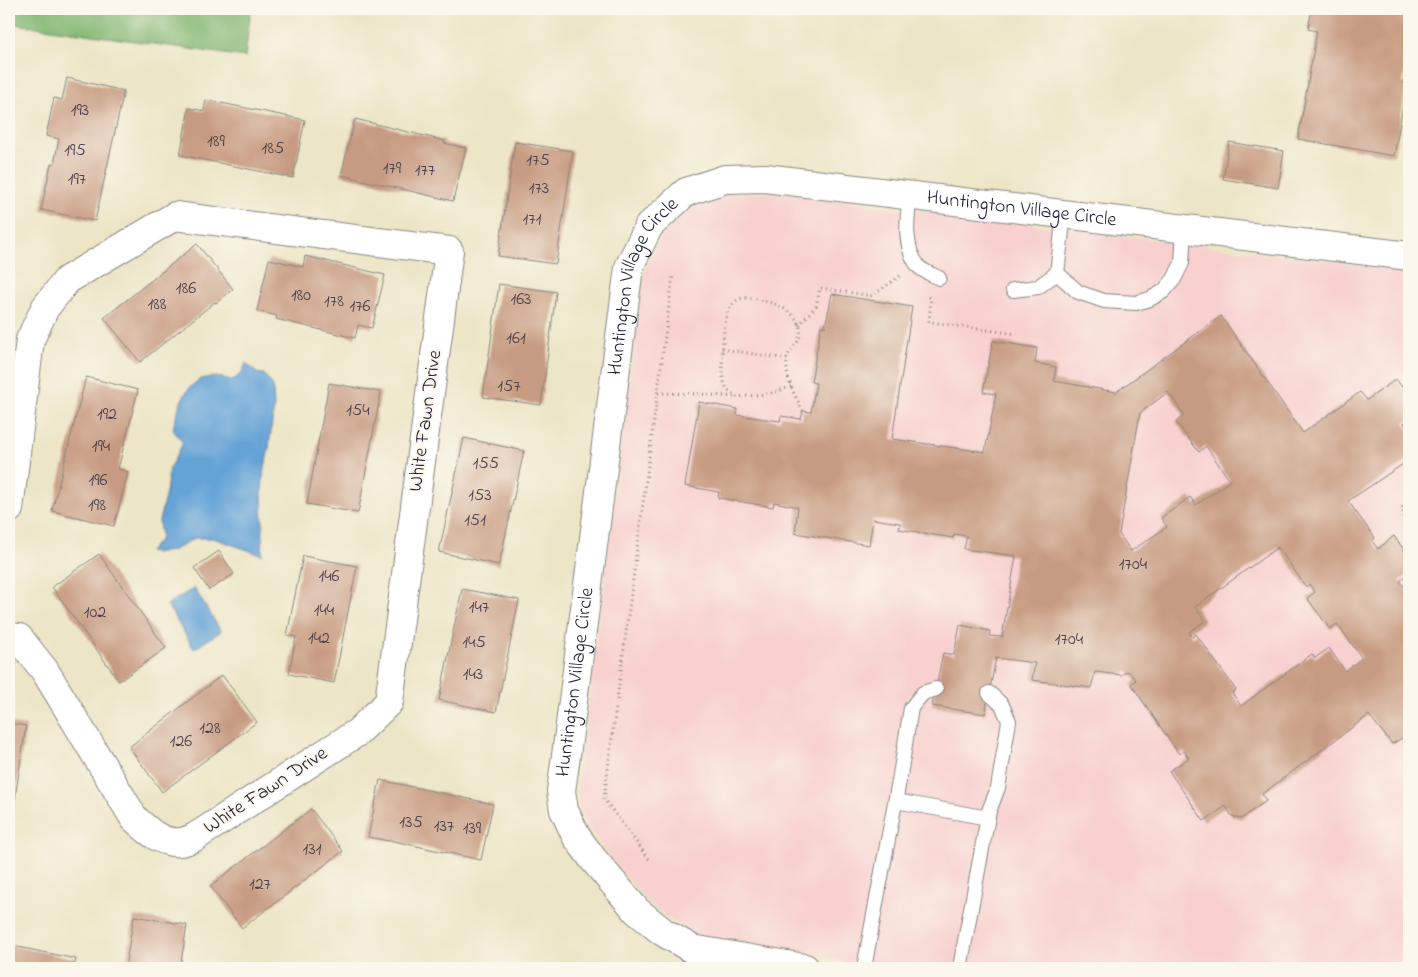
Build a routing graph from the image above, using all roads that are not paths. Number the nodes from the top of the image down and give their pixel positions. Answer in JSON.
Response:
{"nodes":[{"id":1,"x":910,"y":195,"type":"junction"},
{"id":2,"x":1064,"y":215,"type":"junction"},
{"id":3,"x":1184,"y":229,"type":"junction"},
{"id":4,"x":1409,"y":256,"type":"edge"},
{"id":5,"x":1057,"y":273,"type":"junction"},
{"id":6,"x":939,"y":278,"type":"dead end"},
{"id":7,"x":1013,"y":290,"type":"dead end"},
{"id":8,"x":9,"y":509,"type":"edge"},
{"id":9,"x":9,"y":636,"type":"edge"},
{"id":10,"x":936,"y":689,"type":"dead end"},
{"id":11,"x":989,"y":693,"type":"dead end"},
{"id":12,"x":896,"y":801,"type":"junction"},
{"id":13,"x":988,"y":818,"type":"junction"},
{"id":14,"x":805,"y":968,"type":"edge"},
{"id":15,"x":864,"y":968,"type":"edge"},
{"id":16,"x":960,"y":968,"type":"edge"}],
"edges":[{"from":1,"to":2,"type":"street","name":"Huntington Village Circle"},
{"from":1,"to":6,"type":"lane"},
{"from":1,"to":14,"type":"street","name":"Huntington Village Circle"},
{"from":2,"to":3,"type":"street","name":"Huntington Village Circle"},
{"from":2,"to":5,"type":"lane"},
{"from":3,"to":4,"type":"street","name":"Huntington Village Circle"},
{"from":3,"to":5,"type":"lane"},
{"from":5,"to":7,"type":"lane"},
{"from":8,"to":9,"type":"street","name":"White Fawn Drive"},
{"from":10,"to":12,"type":"lane"},
{"from":11,"to":13,"type":"lane"},
{"from":12,"to":13,"type":"lane"},
{"from":12,"to":15,"type":"lane"},
{"from":13,"to":16,"type":"lane"}]}
